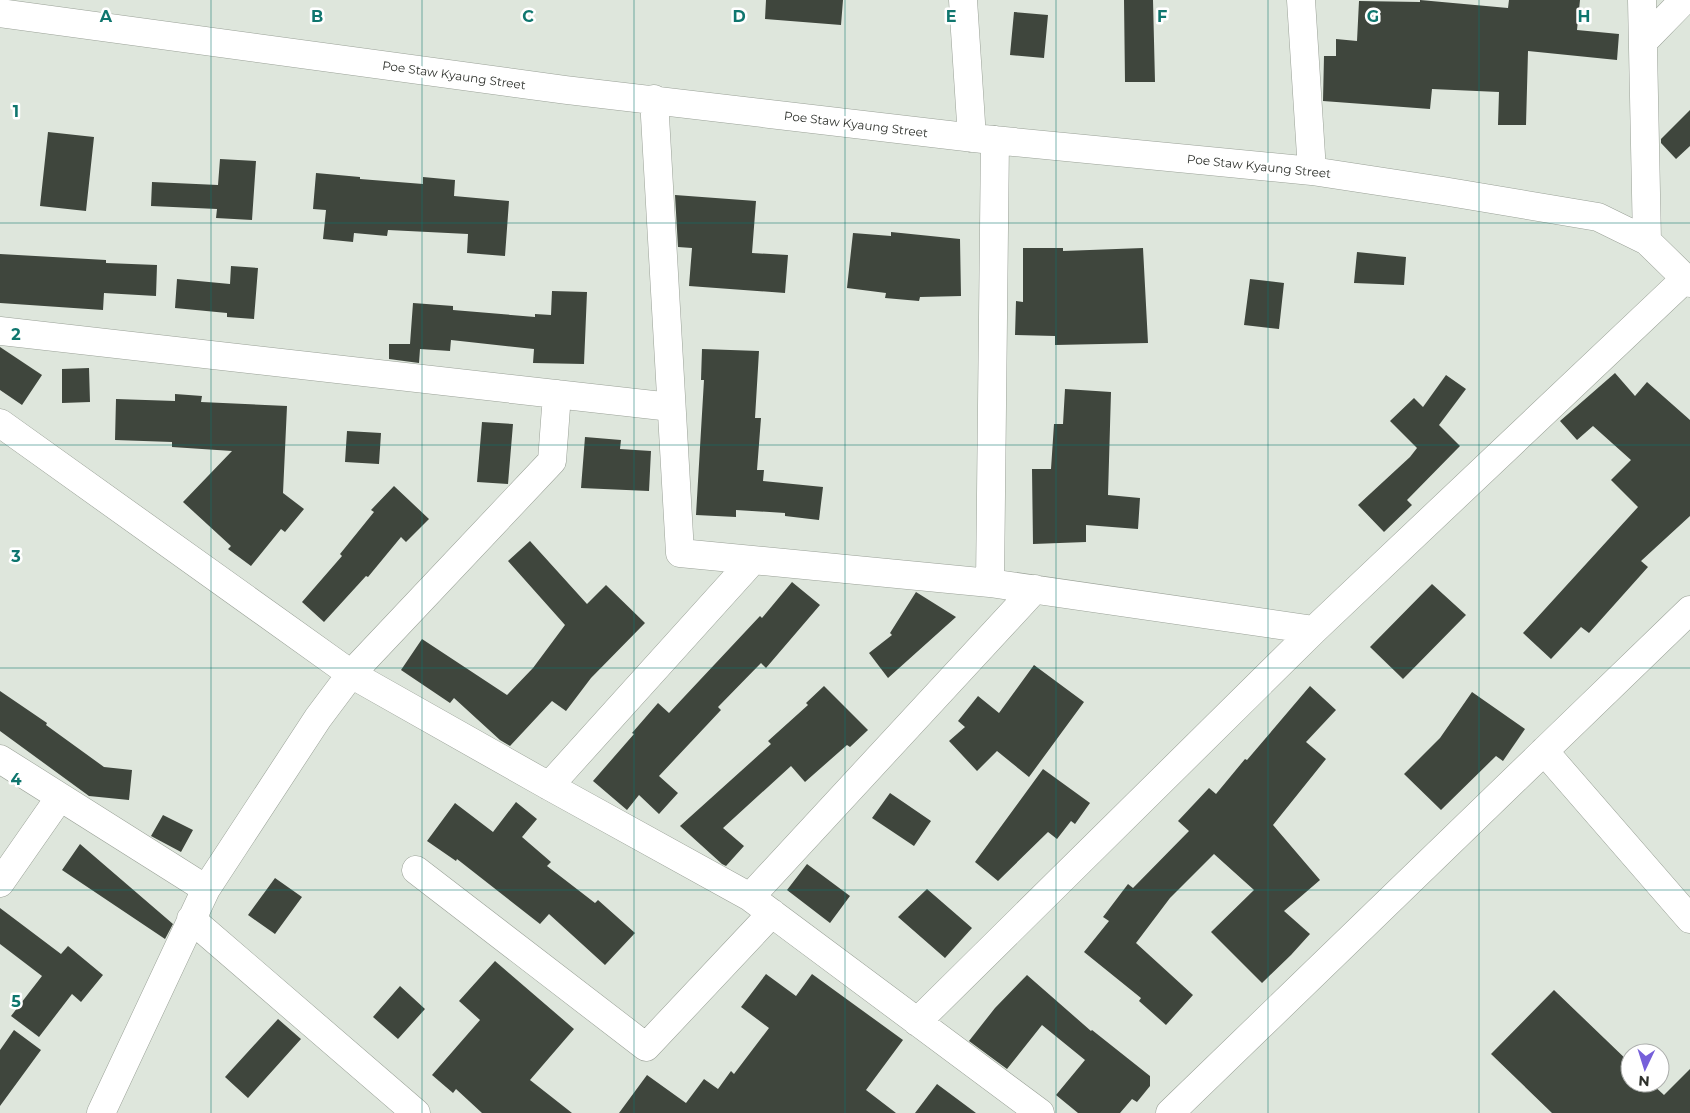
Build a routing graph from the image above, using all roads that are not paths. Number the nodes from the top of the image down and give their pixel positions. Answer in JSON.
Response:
{"nodes":[{"id":1,"x":963,"y":0,"type":"edge"},
{"id":2,"x":1301,"y":0,"type":"edge"},
{"id":3,"x":1642,"y":0,"type":"edge"},
{"id":4,"x":1684,"y":0,"type":"edge"},
{"id":5,"x":0,"y":13,"type":"edge"},
{"id":6,"x":1643,"y":42,"type":"junction"},
{"id":7,"x":654,"y":99,"type":"junction"},
{"id":8,"x":984,"y":139,"type":"junction"},
{"id":9,"x":1312,"y":171,"type":"junction"},
{"id":10,"x":1648,"y":241,"type":"junction"},
{"id":11,"x":1688,"y":281,"type":"edge"},
{"id":12,"x":0,"y":331,"type":"edge"},
{"id":13,"x":557,"y":394,"type":"junction"},
{"id":14,"x":671,"y":407,"type":"junction"},
{"id":15,"x":0,"y":423,"type":"edge"},
{"id":16,"x":753,"y":560,"type":"junction"},
{"id":17,"x":990,"y":583,"type":"junction"},
{"id":18,"x":1035,"y":589,"type":"junction"},
{"id":19,"x":1690,"y":610,"type":"edge"},
{"id":20,"x":1314,"y":630,"type":"junction"},
{"id":21,"x":351,"y":674,"type":"junction"},
{"id":22,"x":1544,"y":751,"type":"junction"},
{"id":23,"x":0,"y":759,"type":"edge"},
{"id":24,"x":549,"y":786,"type":"junction"},
{"id":25,"x":60,"y":797,"type":"junction"},
{"id":26,"x":416,"y":870,"type":"dead end"},
{"id":27,"x":0,"y":883,"type":"edge"},
{"id":28,"x":206,"y":889,"type":"junction"},
{"id":29,"x":750,"y":897,"type":"junction"},
{"id":30,"x":772,"y":913,"type":"junction"},
{"id":31,"x":191,"y":919,"type":"junction"},
{"id":32,"x":1690,"y":919,"type":"edge"},
{"id":33,"x":917,"y":1022,"type":"junction"},
{"id":34,"x":110,"y":1109,"type":"edge"},
{"id":35,"x":416,"y":1113,"type":"edge"},
{"id":36,"x":1040,"y":1113,"type":"edge"},
{"id":37,"x":1170,"y":1113,"type":"edge"}],
"edges":[{"from":1,"to":8,"type":"street"},
{"from":2,"to":9,"type":"street"},
{"from":3,"to":6,"type":"street"},
{"from":4,"to":6,"type":"street"},
{"from":5,"to":7,"type":"street","name":"Poe Staw Kyaung Street"},
{"from":6,"to":10,"type":"street"},
{"from":7,"to":8,"type":"street","name":"Poe Staw Kyaung Street"},
{"from":7,"to":14,"type":"street"},
{"from":8,"to":9,"type":"street","name":"Poe Staw Kyaung Street"},
{"from":8,"to":17,"type":"street"},
{"from":9,"to":10,"type":"street","name":"Poe Staw Kyaung Street"},
{"from":10,"to":11,"type":"street","name":"Poe Staw Kyaung Street"},
{"from":11,"to":20,"type":"street"},
{"from":12,"to":13,"type":"street"},
{"from":13,"to":14,"type":"street"},
{"from":13,"to":21,"type":"street"},
{"from":14,"to":16,"type":"street"},
{"from":15,"to":21,"type":"street"},
{"from":16,"to":17,"type":"street"},
{"from":16,"to":24,"type":"street"},
{"from":17,"to":18,"type":"street"},
{"from":18,"to":20,"type":"street"},
{"from":18,"to":29,"type":"street"},
{"from":19,"to":22,"type":"street"},
{"from":20,"to":33,"type":"street"},
{"from":21,"to":24,"type":"street"},
{"from":21,"to":28,"type":"street"},
{"from":22,"to":32,"type":"street"},
{"from":22,"to":37,"type":"street"},
{"from":23,"to":25,"type":"street"},
{"from":24,"to":29,"type":"street"},
{"from":25,"to":27,"type":"street"},
{"from":25,"to":28,"type":"street"},
{"from":26,"to":30,"type":"street"},
{"from":28,"to":31,"type":"street"},
{"from":29,"to":30,"type":"street"},
{"from":30,"to":33,"type":"street"},
{"from":31,"to":34,"type":"street"},
{"from":31,"to":35,"type":"street"},
{"from":33,"to":36,"type":"street"}]}
